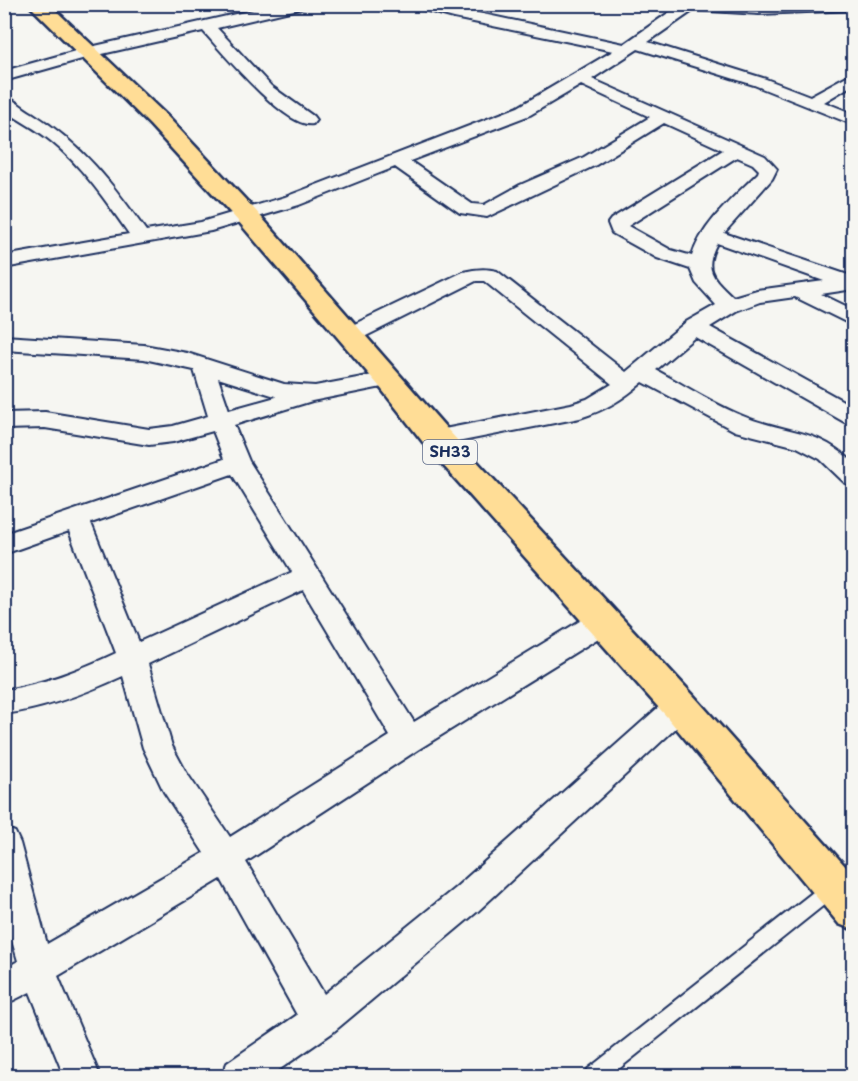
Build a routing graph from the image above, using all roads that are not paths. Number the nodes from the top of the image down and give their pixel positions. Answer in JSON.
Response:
{"nodes":[{"id":1,"x":37,"y":4,"type":"edge"},
{"id":2,"x":302,"y":4,"type":"edge"},
{"id":3,"x":418,"y":4,"type":"edge"},
{"id":4,"x":689,"y":5,"type":"edge"},
{"id":5,"x":854,"y":6,"type":"edge"},
{"id":6,"x":761,"y":7,"type":"edge"},
{"id":7,"x":207,"y":26,"type":"junction"},
{"id":8,"x":632,"y":46,"type":"junction"},
{"id":9,"x":86,"y":53,"type":"junction"},
{"id":10,"x":55,"y":62,"type":"junction"},
{"id":11,"x":4,"y":76,"type":"edge"},
{"id":12,"x":854,"y":77,"type":"edge"},
{"id":13,"x":580,"y":79,"type":"junction"},
{"id":14,"x":4,"y":89,"type":"edge"},
{"id":15,"x":4,"y":101,"type":"edge"},
{"id":16,"x":812,"y":102,"type":"junction"},
{"id":17,"x":662,"y":117,"type":"junction"},
{"id":18,"x":307,"y":120,"type":"dead end"},
{"id":19,"x":854,"y":120,"type":"edge"},
{"id":20,"x":735,"y":150,"type":"junction"},
{"id":21,"x":398,"y":161,"type":"junction"},
{"id":22,"x":247,"y":216,"type":"junction"},
{"id":23,"x":712,"y":235,"type":"junction"},
{"id":24,"x":141,"y":238,"type":"junction"},
{"id":25,"x":4,"y":262,"type":"edge"},
{"id":26,"x":698,"y":265,"type":"junction"},
{"id":27,"x":853,"y":283,"type":"edge"},
{"id":28,"x":797,"y":290,"type":"junction"},
{"id":29,"x":729,"y":306,"type":"junction"},
{"id":30,"x":854,"y":319,"type":"edge"},
{"id":31,"x":694,"y":327,"type":"junction"},
{"id":32,"x":350,"y":334,"type":"junction"},
{"id":33,"x":4,"y":343,"type":"edge"},
{"id":34,"x":203,"y":365,"type":"junction"},
{"id":35,"x":633,"y":377,"type":"junction"},
{"id":36,"x":389,"y":379,"type":"junction"},
{"id":37,"x":315,"y":393,"type":"junction"},
{"id":38,"x":854,"y":417,"type":"edge"},
{"id":39,"x":221,"y":420,"type":"junction"},
{"id":40,"x":4,"y":421,"type":"edge"},
{"id":41,"x":437,"y":438,"type":"junction"},
{"id":42,"x":238,"y":463,"type":"junction"},
{"id":43,"x":854,"y":477,"type":"edge"},
{"id":44,"x":77,"y":519,"type":"junction"},
{"id":45,"x":4,"y":544,"type":"edge"},
{"id":46,"x":308,"y":576,"type":"junction"},
{"id":47,"x":603,"y":621,"type":"junction"},
{"id":48,"x":132,"y":659,"type":"junction"},
{"id":49,"x":4,"y":702,"type":"edge"},
{"id":50,"x":680,"y":706,"type":"junction"},
{"id":51,"x":409,"y":740,"type":"junction"},
{"id":52,"x":4,"y":843,"type":"edge"},
{"id":53,"x":226,"y":858,"type":"junction"},
{"id":54,"x":834,"y":886,"type":"junction"},
{"id":55,"x":854,"y":909,"type":"edge"},
{"id":56,"x":38,"y":969,"type":"junction"},
{"id":57,"x":4,"y":988,"type":"edge"},
{"id":58,"x":320,"y":1021,"type":"junction"},
{"id":59,"x":82,"y":1077,"type":"edge"},
{"id":60,"x":240,"y":1077,"type":"edge"},
{"id":61,"x":595,"y":1077,"type":"edge"}],
"edges":[{"from":1,"to":9,"type":"main road","number":"SH33"},
{"from":2,"to":7,"type":"street"},
{"from":3,"to":8,"type":"street"},
{"from":4,"to":6,"type":"street"},
{"from":4,"to":8,"type":"street"},
{"from":5,"to":6,"type":"street"},
{"from":7,"to":9,"type":"street"},
{"from":7,"to":18,"type":"street"},
{"from":8,"to":13,"type":"street"},
{"from":8,"to":16,"type":"street"},
{"from":9,"to":10,"type":"street"},
{"from":9,"to":22,"type":"main road","number":"SH33"},
{"from":10,"to":11,"type":"street"},
{"from":10,"to":14,"type":"street"},
{"from":12,"to":16,"type":"street"},
{"from":13,"to":17,"type":"street"},
{"from":13,"to":21,"type":"street"},
{"from":15,"to":24,"type":"street"},
{"from":16,"to":19,"type":"street"},
{"from":17,"to":20,"type":"street"},
{"from":17,"to":21,"type":"street"},
{"from":20,"to":23,"type":"street"},
{"from":20,"to":26,"type":"street"},
{"from":21,"to":22,"type":"street"},
{"from":22,"to":24,"type":"street"},
{"from":22,"to":32,"type":"main road","number":"SH33"},
{"from":23,"to":26,"type":"street"},
{"from":23,"to":27,"type":"street"},
{"from":24,"to":25,"type":"street"},
{"from":26,"to":29,"type":"street"},
{"from":27,"to":28,"type":"street"},
{"from":28,"to":29,"type":"street"},
{"from":28,"to":30,"type":"street"},
{"from":29,"to":31,"type":"street"},
{"from":31,"to":35,"type":"street"},
{"from":31,"to":38,"type":"street"},
{"from":32,"to":35,"type":"street"},
{"from":32,"to":36,"type":"main road","number":"SH33"},
{"from":33,"to":34,"type":"street"},
{"from":34,"to":37,"type":"street"},
{"from":34,"to":39,"type":"street"},
{"from":35,"to":41,"type":"street"},
{"from":35,"to":43,"type":"street"},
{"from":36,"to":37,"type":"street"},
{"from":36,"to":41,"type":"main road","number":"SH33"},
{"from":37,"to":39,"type":"street"},
{"from":39,"to":40,"type":"street"},
{"from":39,"to":42,"type":"street"},
{"from":41,"to":47,"type":"main road","number":"SH33"},
{"from":42,"to":44,"type":"street"},
{"from":42,"to":46,"type":"street"},
{"from":44,"to":45,"type":"street"},
{"from":44,"to":48,"type":"street"},
{"from":46,"to":48,"type":"street"},
{"from":46,"to":51,"type":"street"},
{"from":47,"to":50,"type":"main road","number":"SH33"},
{"from":47,"to":51,"type":"street"},
{"from":48,"to":49,"type":"street"},
{"from":48,"to":53,"type":"street"},
{"from":50,"to":54,"type":"main road","number":"SH33"},
{"from":50,"to":58,"type":"street"},
{"from":51,"to":53,"type":"street"},
{"from":52,"to":56,"type":"street"},
{"from":53,"to":56,"type":"street"},
{"from":53,"to":58,"type":"street"},
{"from":54,"to":55,"type":"main road","number":"SH33"},
{"from":54,"to":61,"type":"lane"},
{"from":56,"to":57,"type":"street"},
{"from":56,"to":59,"type":"street"},
{"from":58,"to":60,"type":"street"}]}
